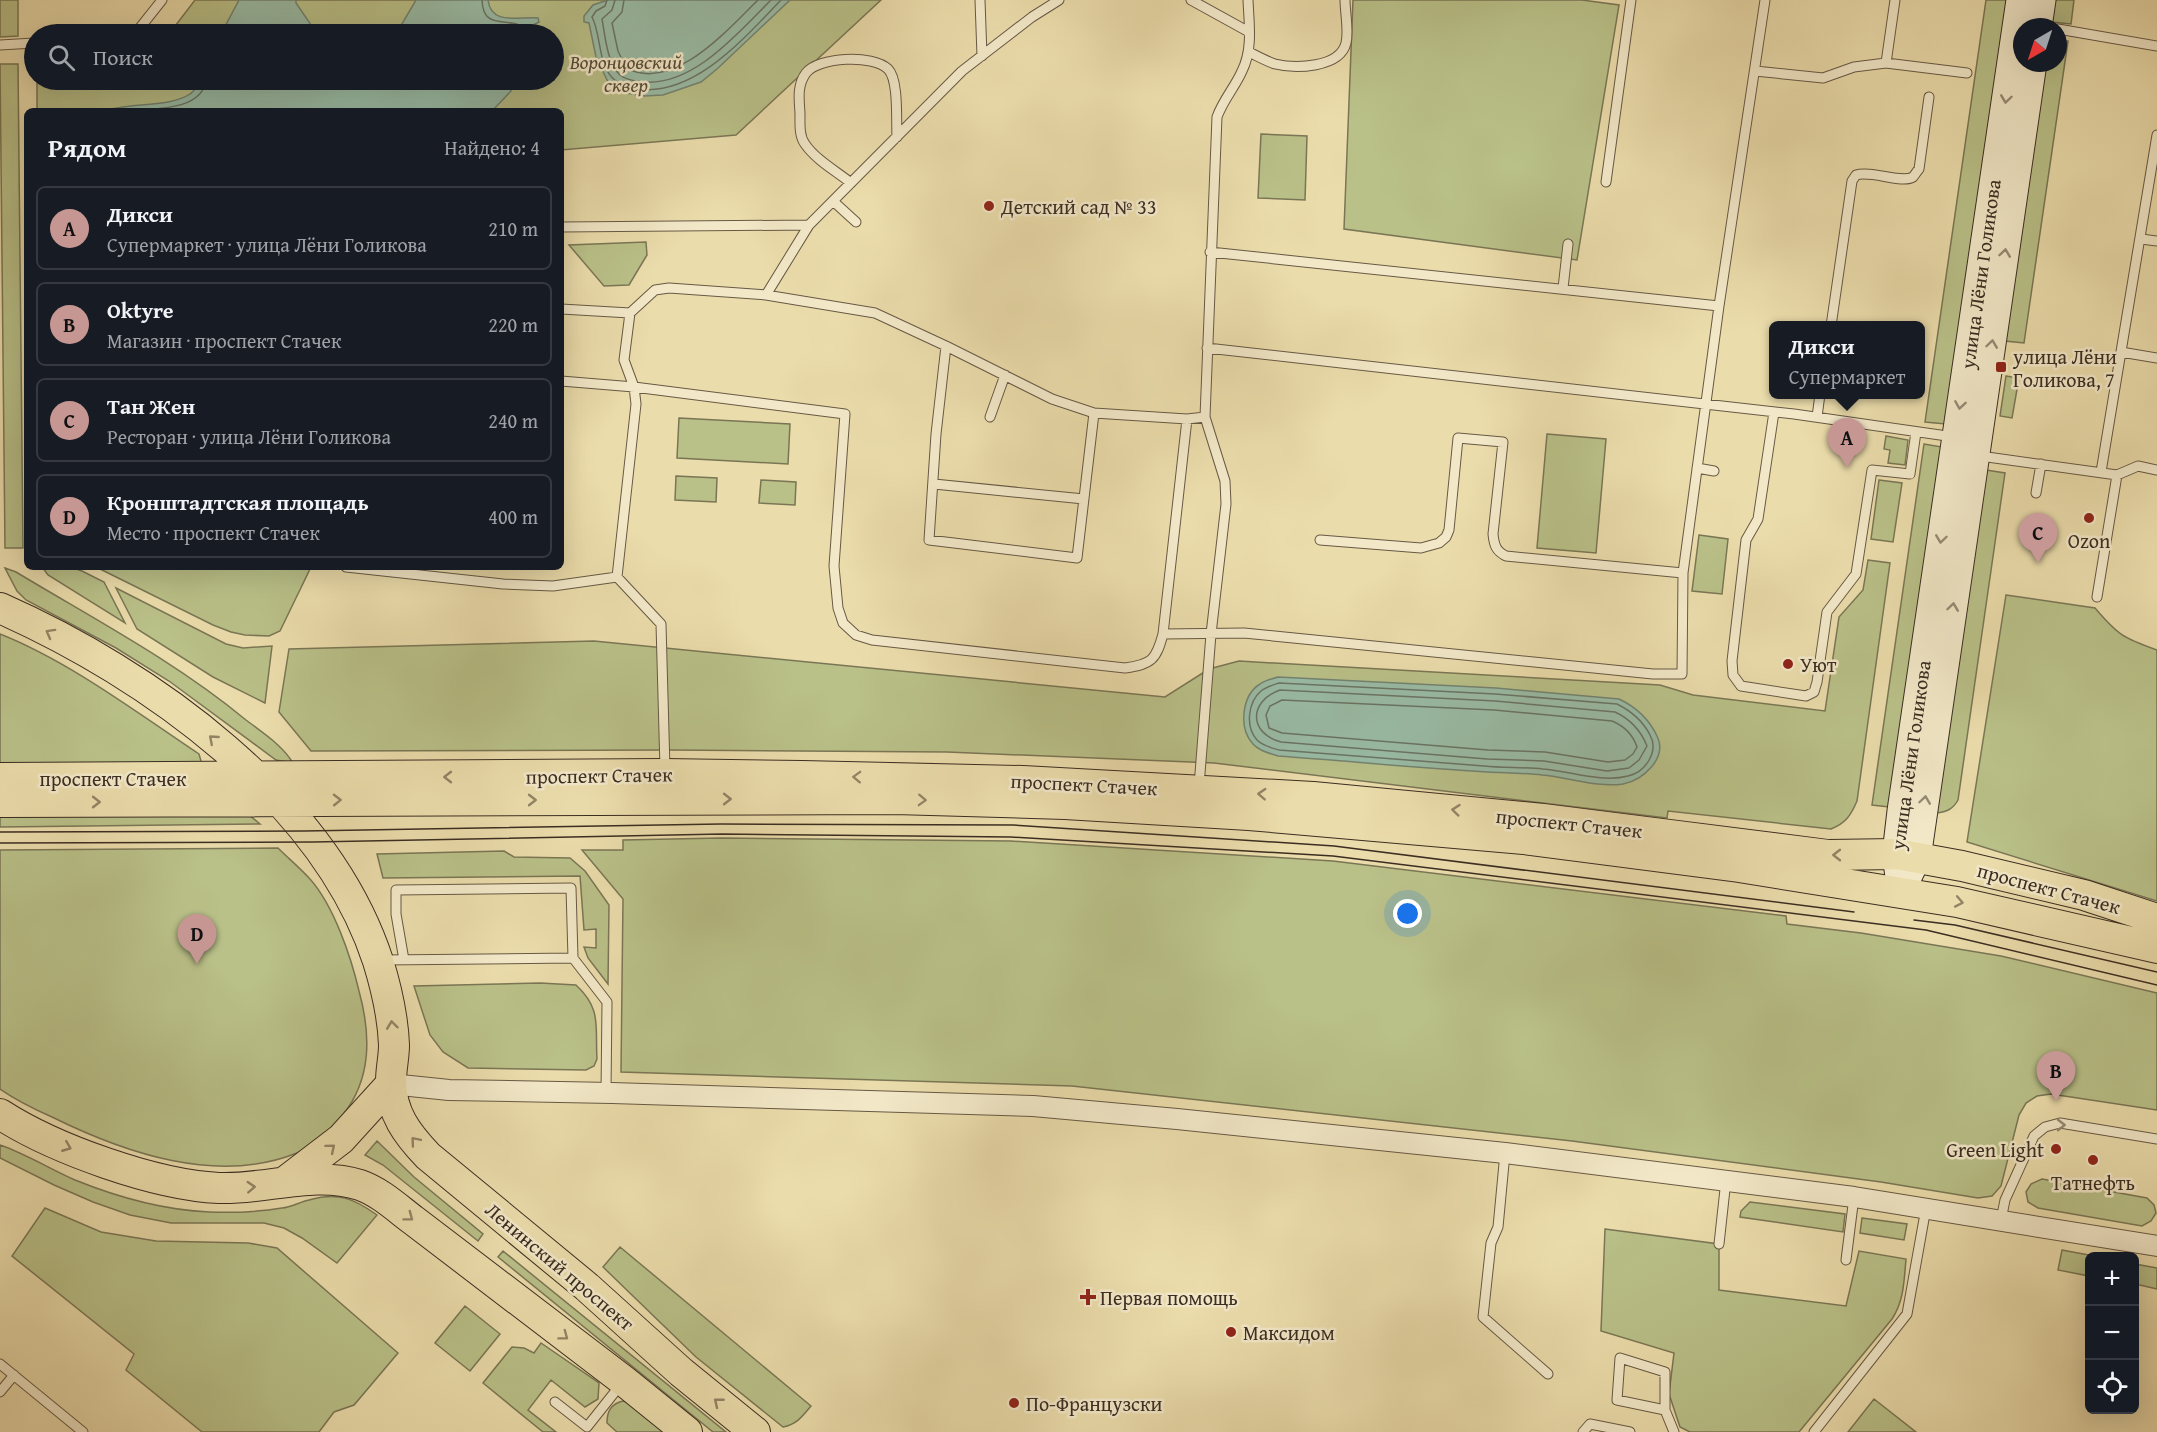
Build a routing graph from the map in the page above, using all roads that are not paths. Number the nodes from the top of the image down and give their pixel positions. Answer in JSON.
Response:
{"nodes":[{"id":1,"x":162,"y":0,"type":"edge"},
{"id":2,"x":980,"y":0,"type":"edge"},
{"id":3,"x":1059,"y":0,"type":"edge"},
{"id":4,"x":1191,"y":0,"type":"edge"},
{"id":5,"x":1248,"y":0,"type":"edge"},
{"id":6,"x":1345,"y":0,"type":"edge"},
{"id":7,"x":1631,"y":0,"type":"edge"},
{"id":8,"x":1765,"y":0,"type":"edge"},
{"id":9,"x":1895,"y":0,"type":"edge"},
{"id":10,"x":2042,"y":0,"type":"edge"},
{"id":11,"x":2033,"y":18,"type":"edge"},
{"id":12,"x":143,"y":24,"type":"edge"},
{"id":13,"x":2067,"y":31,"type":"edge"},
{"id":14,"x":1249,"y":32,"type":"junction"},
{"id":15,"x":24,"y":44,"type":"edge"},
{"id":16,"x":0,"y":45,"type":"edge"},
{"id":17,"x":2157,"y":46,"type":"edge"},
{"id":18,"x":1249,"y":52,"type":"junction"},
{"id":19,"x":982,"y":56,"type":"junction"},
{"id":20,"x":1886,"y":63,"type":"junction"},
{"id":21,"x":1755,"y":71,"type":"junction"},
{"id":22,"x":2023,"y":72,"type":"edge"},
{"id":23,"x":2031,"y":72,"type":"edge"},
{"id":24,"x":1967,"y":73,"type":"dead end"},
{"id":25,"x":1929,"y":97,"type":"dead end"},
{"id":26,"x":2157,"y":135,"type":"edge"},
{"id":27,"x":897,"y":137,"type":"junction"},
{"id":28,"x":1606,"y":182,"type":"dead end"},
{"id":29,"x":851,"y":183,"type":"junction"},
{"id":30,"x":833,"y":201,"type":"junction"},
{"id":31,"x":856,"y":222,"type":"dead end"},
{"id":32,"x":809,"y":225,"type":"junction"},
{"id":33,"x":564,"y":227,"type":"edge"},
{"id":34,"x":2141,"y":239,"type":"junction"},
{"id":35,"x":2157,"y":241,"type":"edge"},
{"id":36,"x":1568,"y":244,"type":"dead end"},
{"id":37,"x":1210,"y":252,"type":"junction"},
{"id":38,"x":1563,"y":288,"type":"junction"},
{"id":39,"x":766,"y":295,"type":"junction"},
{"id":40,"x":1719,"y":306,"type":"junction"},
{"id":41,"x":564,"y":309,"type":"edge"},
{"id":42,"x":630,"y":313,"type":"junction"},
{"id":43,"x":1832,"y":321,"type":"edge"},
{"id":44,"x":946,"y":346,"type":"junction"},
{"id":45,"x":1207,"y":348,"type":"junction"},
{"id":46,"x":2121,"y":352,"type":"junction"},
{"id":47,"x":2157,"y":358,"type":"edge"},
{"id":48,"x":1005,"y":375,"type":"junction"},
{"id":49,"x":564,"y":381,"type":"edge"},
{"id":50,"x":634,"y":387,"type":"junction"},
{"id":51,"x":1819,"y":399,"type":"edge"},
{"id":52,"x":1705,"y":404,"type":"junction"},
{"id":53,"x":1094,"y":412,"type":"junction"},
{"id":54,"x":1774,"y":412,"type":"junction"},
{"id":55,"x":990,"y":417,"type":"dead end"},
{"id":56,"x":1204,"y":417,"type":"junction"},
{"id":57,"x":1817,"y":417,"type":"junction"},
{"id":58,"x":1187,"y":419,"type":"junction"},
{"id":59,"x":1916,"y":432,"type":"junction"},
{"id":60,"x":1965,"y":446,"type":"junction"},
{"id":61,"x":2041,"y":464,"type":"junction"},
{"id":62,"x":1697,"y":468,"type":"junction"},
{"id":63,"x":2157,"y":470,"type":"edge"},
{"id":64,"x":1714,"y":471,"type":"dead end"},
{"id":65,"x":2101,"y":472,"type":"junction"},
{"id":66,"x":2117,"y":475,"type":"junction"},
{"id":67,"x":934,"y":484,"type":"junction"},
{"id":68,"x":2036,"y":493,"type":"dead end"},
{"id":69,"x":1084,"y":499,"type":"junction"},
{"id":70,"x":1320,"y":540,"type":"dead end"},
{"id":71,"x":374,"y":570,"type":"edge"},
{"id":72,"x":1683,"y":573,"type":"junction"},
{"id":73,"x":617,"y":577,"type":"junction"},
{"id":74,"x":2097,"y":597,"type":"dead end"},
{"id":75,"x":0,"y":607,"type":"edge"},
{"id":76,"x":1163,"y":634,"type":"junction"},
{"id":77,"x":1211,"y":634,"type":"junction"},
{"id":78,"x":665,"y":774,"type":"junction"},
{"id":79,"x":257,"y":777,"type":"junction"},
{"id":80,"x":0,"y":778,"type":"edge"},
{"id":81,"x":1198,"y":790,"type":"junction"},
{"id":82,"x":278,"y":801,"type":"junction"},
{"id":83,"x":0,"y":802,"type":"edge"},
{"id":84,"x":1906,"y":856,"type":"junction"},
{"id":85,"x":1901,"y":892,"type":"junction"},
{"id":86,"x":2157,"y":919,"type":"edge"},
{"id":87,"x":2157,"y":948,"type":"edge"},
{"id":88,"x":573,"y":958,"type":"junction"},
{"id":89,"x":390,"y":960,"type":"junction"},
{"id":90,"x":391,"y":1084,"type":"junction"},
{"id":91,"x":606,"y":1093,"type":"junction"},
{"id":92,"x":5,"y":1120,"type":"edge"},
{"id":93,"x":2157,"y":1139,"type":"edge"},
{"id":94,"x":1505,"y":1154,"type":"junction"},
{"id":95,"x":1726,"y":1180,"type":"junction"},
{"id":96,"x":284,"y":1183,"type":"junction"},
{"id":97,"x":1854,"y":1197,"type":"junction"},
{"id":98,"x":1926,"y":1208,"type":"junction"},
{"id":99,"x":2001,"y":1220,"type":"junction"},
{"id":100,"x":1719,"y":1244,"type":"dead end"},
{"id":101,"x":2157,"y":1244,"type":"edge"},
{"id":102,"x":1846,"y":1260,"type":"dead end"},
{"id":103,"x":0,"y":1364,"type":"edge"},
{"id":104,"x":1548,"y":1374,"type":"dead end"},
{"id":105,"x":14,"y":1375,"type":"junction"},
{"id":106,"x":624,"y":1381,"type":"junction"},
{"id":107,"x":0,"y":1392,"type":"edge"},
{"id":108,"x":555,"y":1402,"type":"dead end"},
{"id":109,"x":1665,"y":1410,"type":"junction"},
{"id":110,"x":590,"y":1430,"type":"edge"},
{"id":111,"x":83,"y":1432,"type":"edge"},
{"id":112,"x":687,"y":1432,"type":"edge"},
{"id":113,"x":755,"y":1432,"type":"edge"},
{"id":114,"x":1583,"y":1432,"type":"edge"},
{"id":115,"x":1630,"y":1432,"type":"edge"},
{"id":116,"x":1674,"y":1432,"type":"edge"},
{"id":117,"x":1814,"y":1432,"type":"edge"}],
"edges":[{"from":1,"to":12,"type":"lane"},
{"from":2,"to":19,"type":"lane"},
{"from":3,"to":19,"type":"lane"},
{"from":4,"to":14,"type":"lane"},
{"from":5,"to":14,"type":"lane"},
{"from":6,"to":18,"type":"lane"},
{"from":7,"to":28,"type":"lane"},
{"from":8,"to":21,"type":"lane"},
{"from":9,"to":20,"type":"lane"},
{"from":10,"to":11,"type":"street","name":"улица Лёни Голикова"},
{"from":13,"to":17,"type":"lane"},
{"from":14,"to":18,"type":"lane"},
{"from":15,"to":16,"type":"lane"},
{"from":18,"to":37,"type":"lane"},
{"from":19,"to":27,"type":"lane"},
{"from":20,"to":21,"type":"lane"},
{"from":20,"to":24,"type":"lane"},
{"from":21,"to":40,"type":"lane"},
{"from":22,"to":60,"type":"street","name":"улица Лёни Голикова","one_way":true},
{"from":60,"to":23,"type":"street","name":"улица Лёни Голикова","one_way":true},
{"from":25,"to":43,"type":"lane"},
{"from":26,"to":34,"type":"lane"},
{"from":27,"to":29,"type":"lane"},
{"from":27,"to":29,"type":"lane"},
{"from":29,"to":30,"type":"lane"},
{"from":30,"to":31,"type":"lane"},
{"from":30,"to":32,"type":"lane"},
{"from":32,"to":33,"type":"lane"},
{"from":32,"to":39,"type":"lane"},
{"from":34,"to":35,"type":"lane"},
{"from":34,"to":46,"type":"lane"},
{"from":36,"to":38,"type":"lane"},
{"from":37,"to":38,"type":"lane"},
{"from":37,"to":45,"type":"lane"},
{"from":38,"to":40,"type":"lane"},
{"from":39,"to":42,"type":"lane"},
{"from":39,"to":44,"type":"lane"},
{"from":40,"to":52,"type":"lane"},
{"from":41,"to":42,"type":"lane"},
{"from":42,"to":50,"type":"lane"},
{"from":44,"to":48,"type":"lane"},
{"from":44,"to":67,"type":"lane"},
{"from":45,"to":52,"type":"lane"},
{"from":45,"to":56,"type":"lane"},
{"from":46,"to":47,"type":"lane"},
{"from":46,"to":65,"type":"lane"},
{"from":48,"to":53,"type":"lane"},
{"from":48,"to":55,"type":"lane"},
{"from":49,"to":50,"type":"lane"},
{"from":50,"to":73,"type":"lane"},
{"from":50,"to":76,"type":"lane"},
{"from":51,"to":57,"type":"lane"},
{"from":52,"to":54,"type":"lane"},
{"from":52,"to":62,"type":"lane"},
{"from":53,"to":58,"type":"lane"},
{"from":53,"to":69,"type":"lane"},
{"from":54,"to":57,"type":"lane"},
{"from":54,"to":59,"type":"lane"},
{"from":56,"to":58,"type":"lane"},
{"from":56,"to":77,"type":"lane"},
{"from":57,"to":59,"type":"lane"},
{"from":58,"to":76,"type":"lane"},
{"from":59,"to":60,"type":"lane"},
{"from":60,"to":61,"type":"lane"},
{"from":60,"to":84,"type":"street","name":"улица Лёни Голикова"},
{"from":61,"to":65,"type":"lane"},
{"from":61,"to":68,"type":"lane"},
{"from":62,"to":64,"type":"lane"},
{"from":62,"to":72,"type":"lane"},
{"from":63,"to":66,"type":"lane"},
{"from":65,"to":66,"type":"lane"},
{"from":66,"to":74,"type":"lane"},
{"from":67,"to":69,"type":"lane"},
{"from":67,"to":69,"type":"lane"},
{"from":70,"to":72,"type":"lane"},
{"from":71,"to":73,"type":"lane"},
{"from":72,"to":77,"type":"lane"},
{"from":73,"to":78,"type":"lane"},
{"from":79,"to":75,"type":"main road","name":"Ленинский проспект","one_way":true},
{"from":76,"to":77,"type":"lane"},
{"from":77,"to":81,"type":"lane"},
{"from":78,"to":79,"type":"main road","name":"проспект Стачек","one_way":true},
{"from":81,"to":78,"type":"main road","name":"проспект Стачек","one_way":true},
{"from":79,"to":80,"type":"main road","name":"проспект Стачек"},
{"from":79,"to":82,"type":"main road","name":"Ленинский проспект"},
{"from":84,"to":81,"type":"main road","name":"проспект Стачек","one_way":true},
{"from":83,"to":82,"type":"main road","name":"проспект Стачек","one_way":true},
{"from":82,"to":85,"type":"main road","name":"проспект Стачек","one_way":true},
{"from":82,"to":89,"type":"main road","name":"Ленинский проспект"},
{"from":84,"to":85,"type":"street","name":"улица Лёни Голикова"},
{"from":84,"to":86,"type":"main road","name":"проспект Стачек"},
{"from":85,"to":87,"type":"main road","name":"проспект Стачек","one_way":true},
{"from":88,"to":89,"type":"lane"},
{"from":88,"to":89,"type":"lane"},
{"from":88,"to":91,"type":"lane"},
{"from":90,"to":89,"type":"main road","name":"Ленинский проспект","one_way":true},
{"from":90,"to":91,"type":"street"},
{"from":96,"to":90,"type":"main road","one_way":true},
{"from":113,"to":90,"type":"main road","name":"Ленинский проспект","one_way":true},
{"from":91,"to":94,"type":"street"},
{"from":92,"to":96,"type":"main road","one_way":true},
{"from":99,"to":93,"type":"lane","one_way":true},
{"from":94,"to":95,"type":"street"},
{"from":94,"to":104,"type":"lane"},
{"from":95,"to":97,"type":"street"},
{"from":95,"to":100,"type":"lane"},
{"from":96,"to":106,"type":"main road","one_way":true},
{"from":97,"to":98,"type":"street"},
{"from":97,"to":102,"type":"lane"},
{"from":98,"to":99,"type":"street"},
{"from":98,"to":117,"type":"lane"},
{"from":99,"to":101,"type":"street"},
{"from":103,"to":105,"type":"lane"},
{"from":105,"to":107,"type":"lane"},
{"from":105,"to":111,"type":"lane"},
{"from":106,"to":110,"type":"lane"},
{"from":106,"to":112,"type":"main road"},
{"from":108,"to":110,"type":"lane"},
{"from":109,"to":109,"type":"lane"},
{"from":109,"to":116,"type":"lane"},
{"from":114,"to":115,"type":"lane"}]}
